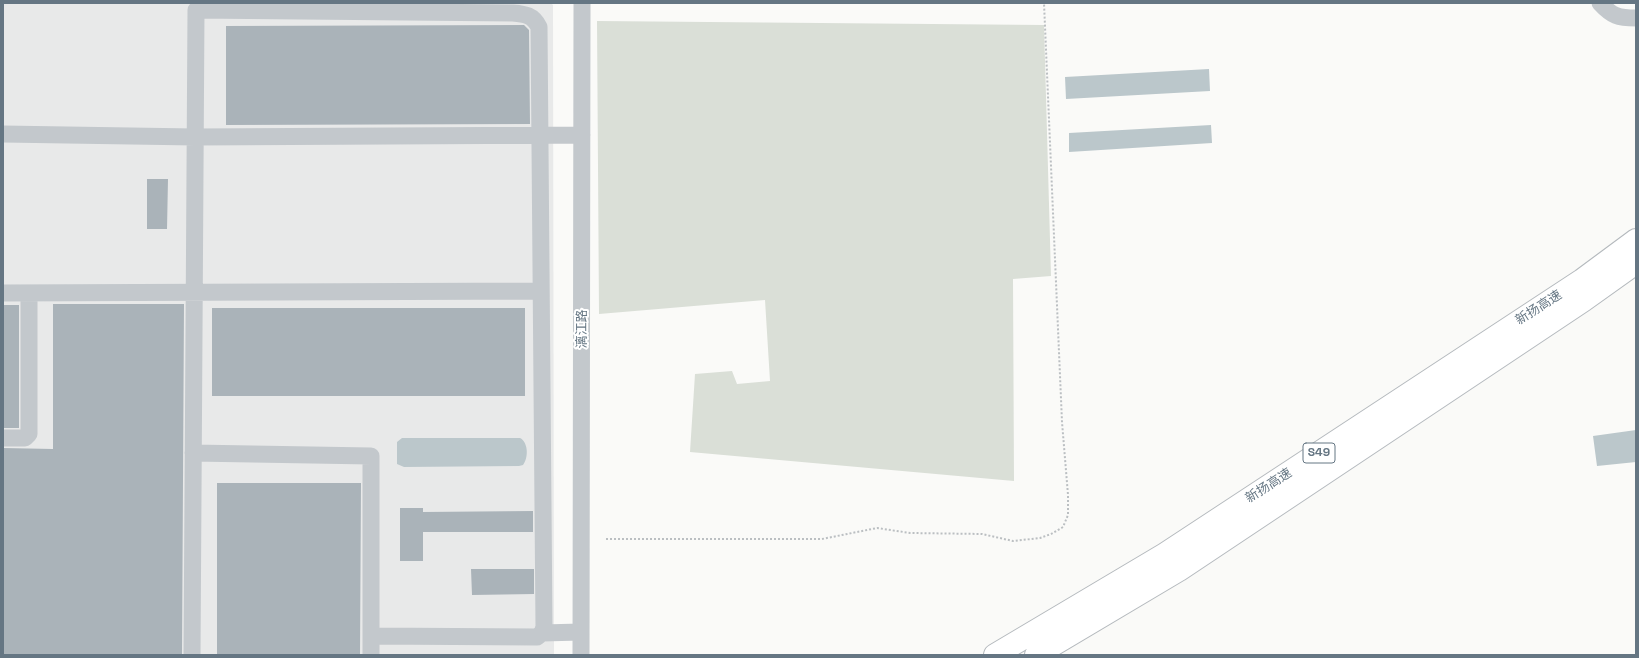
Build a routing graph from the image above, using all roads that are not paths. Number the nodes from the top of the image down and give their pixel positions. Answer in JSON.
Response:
{"nodes":[{"id":1,"x":582,"y":3,"type":"edge"},
{"id":2,"x":1600,"y":3,"type":"edge"},
{"id":3,"x":1636,"y":18,"type":"edge"},
{"id":4,"x":3,"y":134,"type":"edge"},
{"id":5,"x":540,"y":135,"type":"junction"},
{"id":6,"x":582,"y":135,"type":"junction"},
{"id":7,"x":195,"y":137,"type":"junction"},
{"id":8,"x":1636,"y":240,"type":"edge"},
{"id":9,"x":1636,"y":263,"type":"edge"},
{"id":10,"x":541,"y":291,"type":"junction"},
{"id":11,"x":3,"y":293,"type":"edge"},
{"id":12,"x":29,"y":293,"type":"junction"},
{"id":13,"x":194,"y":293,"type":"junction"},
{"id":14,"x":3,"y":438,"type":"edge"},
{"id":15,"x":193,"y":453,"type":"junction"},
{"id":16,"x":581,"y":632,"type":"junction"},
{"id":17,"x":542,"y":633,"type":"junction"},
{"id":18,"x":371,"y":636,"type":"junction"},
{"id":19,"x":192,"y":655,"type":"edge"},
{"id":20,"x":371,"y":655,"type":"edge"},
{"id":21,"x":581,"y":655,"type":"edge"},
{"id":22,"x":995,"y":655,"type":"edge"},
{"id":23,"x":1036,"y":655,"type":"edge"}],
"edges":[{"from":1,"to":6,"type":"street","name":"漓江路"},
{"from":2,"to":3,"type":"street"},
{"from":4,"to":7,"type":"street"},
{"from":5,"to":6,"type":"street"},
{"from":5,"to":7,"type":"street"},
{"from":5,"to":7,"type":"street"},
{"from":5,"to":10,"type":"street"},
{"from":6,"to":16,"type":"street","name":"漓江路"},
{"from":7,"to":13,"type":"street"},
{"from":8,"to":22,"type":"highway","name":"新扬高速","number":"S49"},
{"from":9,"to":23,"type":"highway","name":"新扬高速","number":"S49"},
{"from":10,"to":13,"type":"street"},
{"from":10,"to":17,"type":"street"},
{"from":11,"to":12,"type":"street"},
{"from":12,"to":13,"type":"street"},
{"from":12,"to":14,"type":"street"},
{"from":13,"to":15,"type":"street"},
{"from":15,"to":18,"type":"street"},
{"from":15,"to":19,"type":"street"},
{"from":16,"to":17,"type":"street"},
{"from":16,"to":21,"type":"street","name":"漓江路"},
{"from":17,"to":18,"type":"street"},
{"from":18,"to":20,"type":"street"}]}
